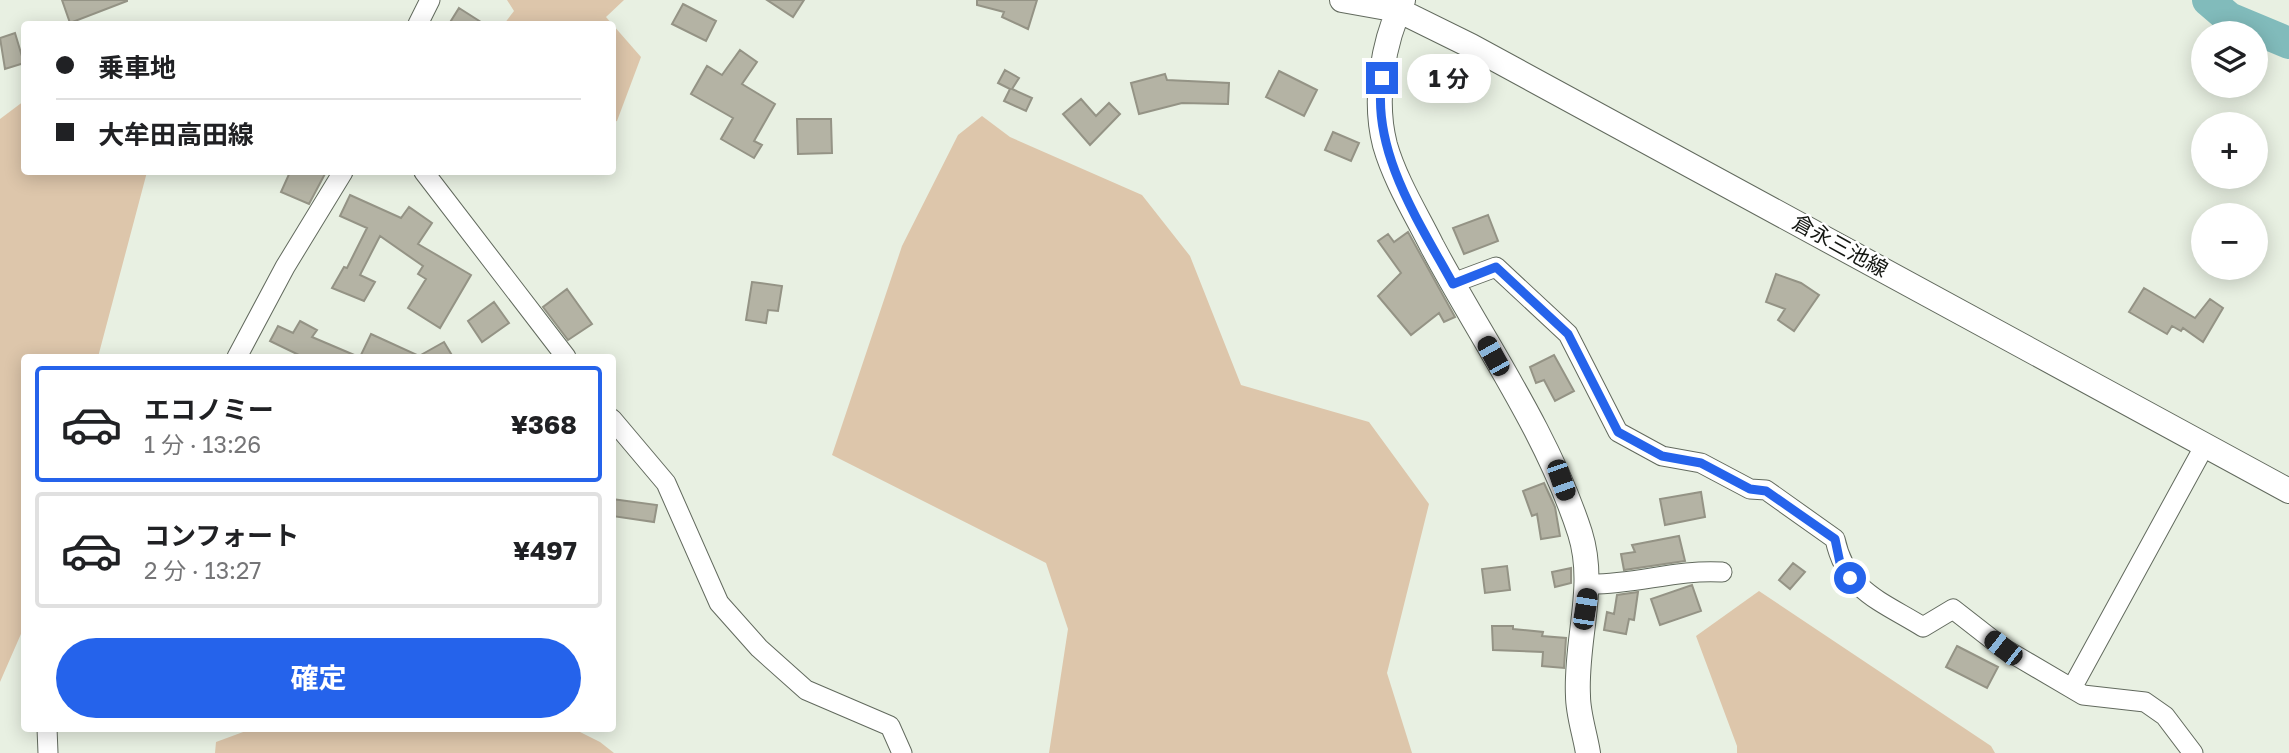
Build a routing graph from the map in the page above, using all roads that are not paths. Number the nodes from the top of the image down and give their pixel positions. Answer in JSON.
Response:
{"nodes":[{"id":1,"x":430,"y":0,"type":"edge"},
{"id":2,"x":1342,"y":0,"type":"edge"},
{"id":3,"x":1401,"y":5,"type":"edge"},
{"id":4,"x":420,"y":21,"type":"edge"},
{"id":5,"x":341,"y":175,"type":"edge"},
{"id":6,"x":426,"y":175,"type":"edge"},
{"id":7,"x":1453,"y":284,"type":"junction"},
{"id":8,"x":239,"y":354,"type":"edge"},
{"id":9,"x":564,"y":354,"type":"edge"},
{"id":10,"x":616,"y":424,"type":"edge"},
{"id":11,"x":2205,"y":445,"type":"junction"},
{"id":12,"x":2289,"y":491,"type":"edge"},
{"id":13,"x":1722,"y":572,"type":"dead end"},
{"id":14,"x":1589,"y":584,"type":"junction"},
{"id":15,"x":2072,"y":688,"type":"junction"},
{"id":16,"x":47,"y":732,"type":"edge"},
{"id":17,"x":48,"y":753,"type":"edge"},
{"id":18,"x":902,"y":753,"type":"edge"},
{"id":19,"x":1588,"y":753,"type":"edge"},
{"id":20,"x":2193,"y":753,"type":"edge"}],
"edges":[{"from":1,"to":4,"type":"street"},
{"from":2,"to":3,"type":"main road","name":"倉永三池線"},
{"from":3,"to":7,"type":"main road"},
{"from":3,"to":11,"type":"main road","name":"倉永三池線"},
{"from":5,"to":8,"type":"street"},
{"from":6,"to":9,"type":"street"},
{"from":7,"to":14,"type":"main road"},
{"from":7,"to":15,"type":"street"},
{"from":10,"to":18,"type":"street"},
{"from":11,"to":12,"type":"main road","name":"倉永三池線"},
{"from":11,"to":15,"type":"street"},
{"from":13,"to":14,"type":"street"},
{"from":14,"to":19,"type":"main road"},
{"from":15,"to":20,"type":"street"},
{"from":16,"to":17,"type":"street"}]}
